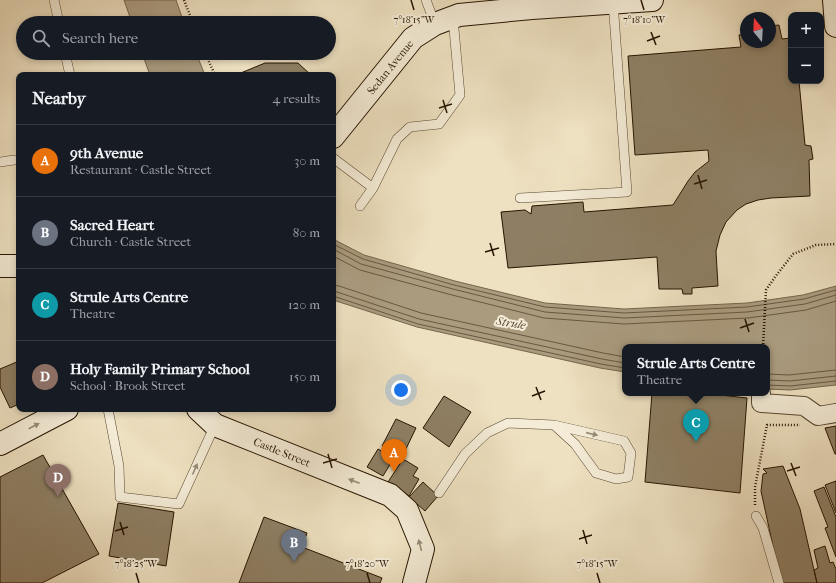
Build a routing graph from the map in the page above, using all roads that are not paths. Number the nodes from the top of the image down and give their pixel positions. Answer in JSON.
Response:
{"nodes":[{"id":1,"x":54,"y":0,"type":"edge"},
{"id":2,"x":426,"y":0,"type":"edge"},
{"id":3,"x":652,"y":0,"type":"edge"},
{"id":4,"x":834,"y":0,"type":"edge"},
{"id":5,"x":613,"y":2,"type":"junction"},
{"id":6,"x":57,"y":16,"type":"edge"},
{"id":7,"x":444,"y":21,"type":"junction"},
{"id":8,"x":836,"y":26,"type":"edge"},
{"id":9,"x":67,"y":60,"type":"edge"},
{"id":10,"x":69,"y":72,"type":"edge"},
{"id":11,"x":336,"y":133,"type":"edge"},
{"id":12,"x":16,"y":160,"type":"edge"},
{"id":13,"x":336,"y":160,"type":"edge"},
{"id":14,"x":0,"y":162,"type":"edge"},
{"id":15,"x":373,"y":188,"type":"junction"},
{"id":16,"x":520,"y":198,"type":"dead end"},
{"id":17,"x":360,"y":206,"type":"dead end"},
{"id":18,"x":0,"y":266,"type":"edge"},
{"id":19,"x":16,"y":266,"type":"edge"},
{"id":20,"x":761,"y":396,"type":"edge"},
{"id":21,"x":61,"y":412,"type":"edge"},
{"id":22,"x":109,"y":412,"type":"edge"},
{"id":23,"x":201,"y":412,"type":"edge"},
{"id":24,"x":836,"y":413,"type":"edge"},
{"id":25,"x":554,"y":424,"type":"junction"},
{"id":26,"x":215,"y":425,"type":"junction"},
{"id":27,"x":0,"y":444,"type":"edge"},
{"id":28,"x":439,"y":493,"type":"dead end"},
{"id":29,"x":756,"y":516,"type":"dead end"},
{"id":30,"x":414,"y":583,"type":"edge"},
{"id":31,"x":778,"y":583,"type":"edge"}],
"edges":[{"from":1,"to":6,"type":"lane"},
{"from":2,"to":7,"type":"lane"},
{"from":3,"to":5,"type":"street","name":"Sedan Avenue"},
{"from":4,"to":8,"type":"street"},
{"from":5,"to":7,"type":"street","name":"Sedan Avenue"},
{"from":5,"to":16,"type":"lane"},
{"from":7,"to":11,"type":"street","name":"Sedan Avenue"},
{"from":7,"to":15,"type":"lane"},
{"from":9,"to":10,"type":"lane"},
{"from":12,"to":14,"type":"lane"},
{"from":13,"to":15,"type":"lane"},
{"from":15,"to":17,"type":"lane"},
{"from":18,"to":19,"type":"street"},
{"from":20,"to":24,"type":"street"},
{"from":27,"to":21,"type":"street","one_way":true},
{"from":22,"to":26,"type":"lane","one_way":true},
{"from":23,"to":26,"type":"street","name":"Castle Street"},
{"from":25,"to":25,"type":"lane","one_way":true},
{"from":25,"to":28,"type":"lane"},
{"from":30,"to":26,"type":"street","name":"Castle Street","one_way":true},
{"from":29,"to":31,"type":"lane"}]}
